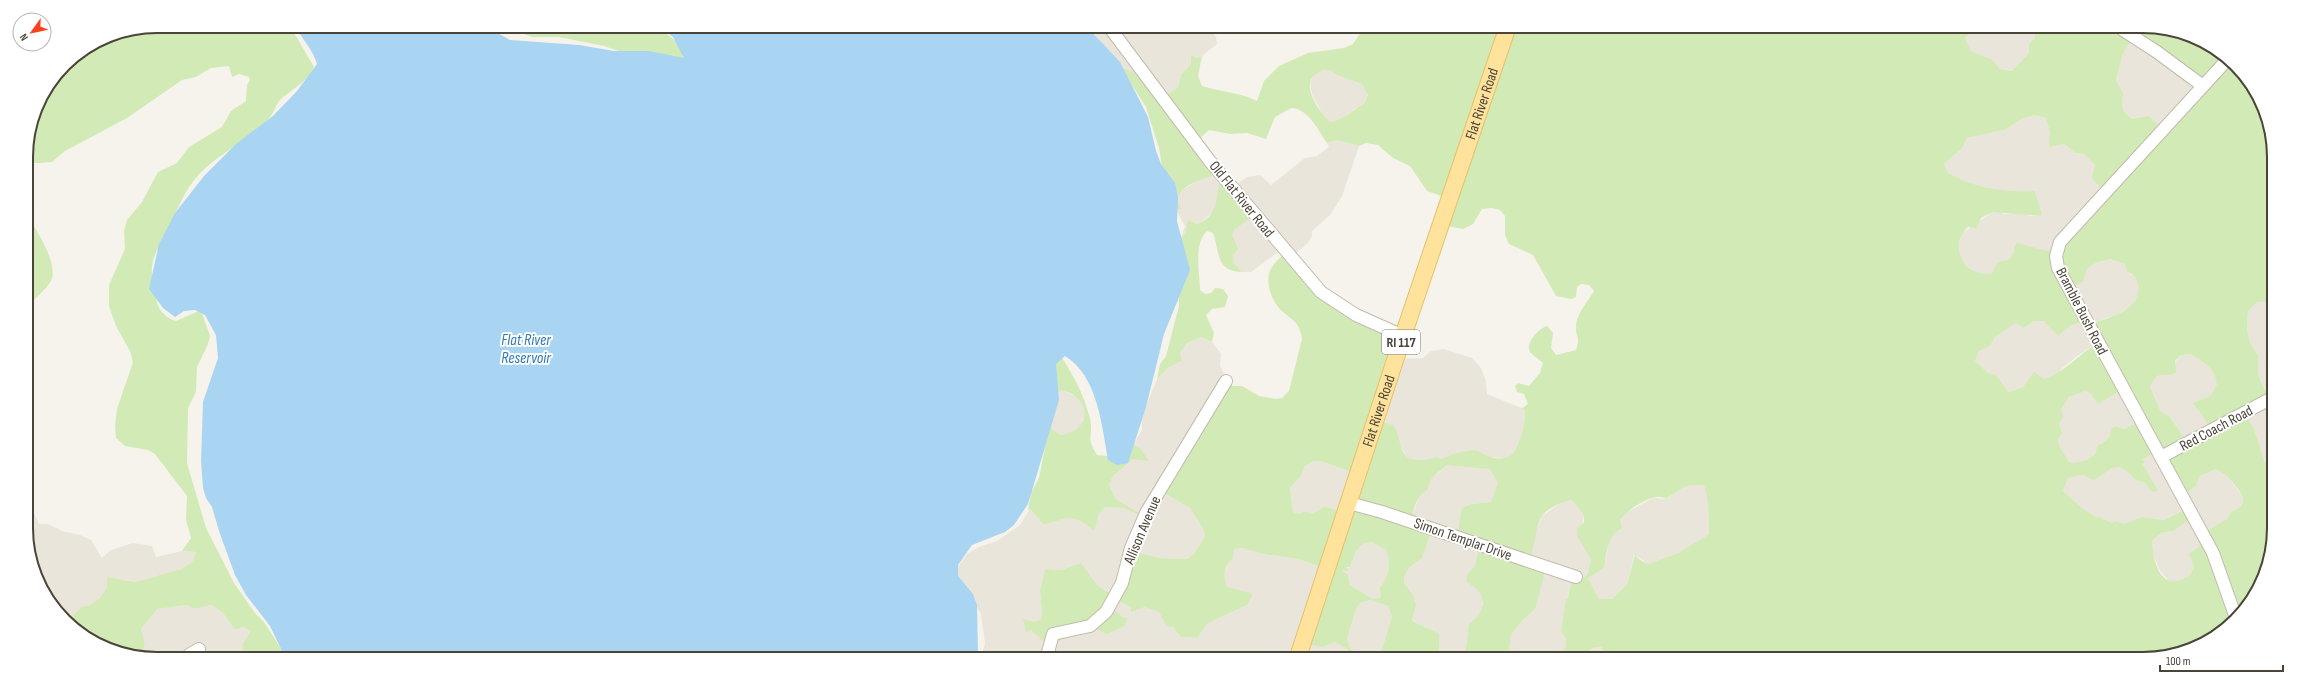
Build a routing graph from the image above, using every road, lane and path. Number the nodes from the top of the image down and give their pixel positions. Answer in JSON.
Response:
{"nodes":[{"id":1,"x":1114,"y":33,"type":"edge"},
{"id":2,"x":1506,"y":33,"type":"edge"},
{"id":3,"x":2128,"y":33,"type":"edge"},
{"id":4,"x":2225,"y":64,"type":"edge"},
{"id":5,"x":2203,"y":86,"type":"junction"},
{"id":6,"x":1403,"y":336,"type":"junction"},
{"id":7,"x":1226,"y":381,"type":"dead end"},
{"id":8,"x":2267,"y":401,"type":"edge"},
{"id":9,"x":2161,"y":458,"type":"junction"},
{"id":10,"x":1349,"y":503,"type":"junction"},
{"id":11,"x":1576,"y":577,"type":"dead end"},
{"id":12,"x":2234,"y":612,"type":"edge"},
{"id":13,"x":1048,"y":652,"type":"edge"},
{"id":14,"x":1300,"y":652,"type":"edge"}],
"edges":[{"from":1,"to":6,"type":"street","name":"Old Flat River Road"},
{"from":2,"to":6,"type":"main road","name":"Flat River Road","number":"RI 117"},
{"from":3,"to":5,"type":"street"},
{"from":4,"to":5,"type":"street","name":"Bramble Bush Road"},
{"from":5,"to":9,"type":"street","name":"Bramble Bush Road"},
{"from":6,"to":10,"type":"main road","name":"Flat River Road","number":"RI 117"},
{"from":7,"to":13,"type":"street","name":"Allison Avenue"},
{"from":8,"to":9,"type":"street","name":"Red Coach Road"},
{"from":9,"to":12,"type":"street","name":"Bramble Bush Road"},
{"from":10,"to":11,"type":"street","name":"Simon Templar Drive"},
{"from":10,"to":14,"type":"main road","name":"Flat River Road","number":"RI 117"}]}
